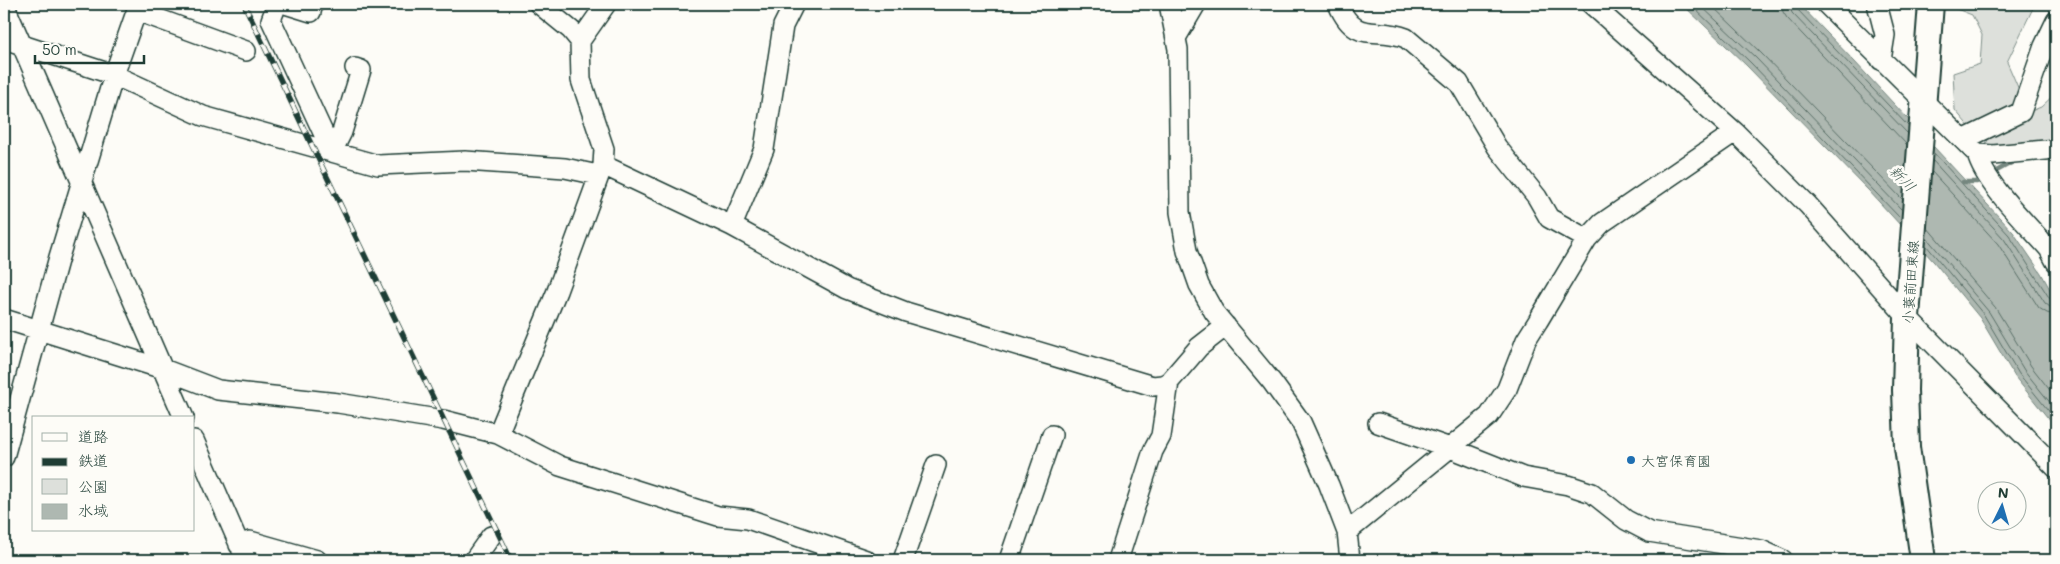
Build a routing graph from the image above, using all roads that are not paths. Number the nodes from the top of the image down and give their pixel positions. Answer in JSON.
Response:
{"nodes":[{"id":1,"x":4,"y":4,"type":"edge"},
{"id":2,"x":277,"y":4,"type":"edge"},
{"id":3,"x":285,"y":4,"type":"edge"},
{"id":4,"x":314,"y":4,"type":"edge"},
{"id":5,"x":539,"y":4,"type":"edge"},
{"id":6,"x":606,"y":4,"type":"edge"},
{"id":7,"x":794,"y":4,"type":"edge"},
{"id":8,"x":1168,"y":4,"type":"edge"},
{"id":9,"x":1196,"y":4,"type":"edge"},
{"id":10,"x":1338,"y":4,"type":"edge"},
{"id":11,"x":1591,"y":4,"type":"edge"},
{"id":12,"x":1826,"y":4,"type":"edge"},
{"id":13,"x":1877,"y":4,"type":"edge"},
{"id":14,"x":1931,"y":4,"type":"edge"},
{"id":15,"x":138,"y":7,"type":"edge"},
{"id":16,"x":2056,"y":21,"type":"edge"},
{"id":17,"x":1176,"y":38,"type":"junction"},
{"id":18,"x":4,"y":39,"type":"edge"},
{"id":19,"x":580,"y":41,"type":"junction"},
{"id":20,"x":22,"y":45,"type":"junction"},
{"id":21,"x":246,"y":51,"type":"dead end"},
{"id":22,"x":1881,"y":60,"type":"junction"},
{"id":23,"x":355,"y":68,"type":"dead end"},
{"id":24,"x":114,"y":75,"type":"junction"},
{"id":25,"x":1923,"y":104,"type":"junction"},
{"id":26,"x":1736,"y":132,"type":"junction"},
{"id":27,"x":1963,"y":140,"type":"junction"},
{"id":28,"x":2056,"y":149,"type":"edge"},
{"id":29,"x":332,"y":152,"type":"junction"},
{"id":30,"x":1977,"y":154,"type":"junction"},
{"id":31,"x":600,"y":170,"type":"junction"},
{"id":32,"x":82,"y":184,"type":"junction"},
{"id":33,"x":732,"y":226,"type":"junction"},
{"id":34,"x":1587,"y":240,"type":"junction"},
{"id":35,"x":2056,"y":262,"type":"edge"},
{"id":36,"x":1907,"y":318,"type":"junction"},
{"id":37,"x":4,"y":319,"type":"edge"},
{"id":38,"x":1226,"y":326,"type":"junction"},
{"id":39,"x":39,"y":329,"type":"junction"},
{"id":40,"x":163,"y":370,"type":"junction"},
{"id":41,"x":1169,"y":382,"type":"junction"},
{"id":42,"x":183,"y":416,"type":"edge"},
{"id":43,"x":1378,"y":423,"type":"dead end"},
{"id":44,"x":498,"y":434,"type":"junction"},
{"id":45,"x":1052,"y":435,"type":"dead end"},
{"id":46,"x":195,"y":442,"type":"edge"},
{"id":47,"x":1450,"y":448,"type":"junction"},
{"id":48,"x":4,"y":457,"type":"edge"},
{"id":49,"x":936,"y":464,"type":"dead end"},
{"id":50,"x":2056,"y":468,"type":"edge"},
{"id":51,"x":1346,"y":532,"type":"junction"},
{"id":52,"x":491,"y":536,"type":"dead end"},
{"id":53,"x":242,"y":552,"type":"edge"},
{"id":54,"x":317,"y":560,"type":"edge"},
{"id":55,"x":474,"y":560,"type":"edge"},
{"id":56,"x":866,"y":560,"type":"edge"},
{"id":57,"x":903,"y":560,"type":"edge"},
{"id":58,"x":1009,"y":560,"type":"edge"},
{"id":59,"x":1118,"y":560,"type":"edge"},
{"id":60,"x":1350,"y":560,"type":"edge"},
{"id":61,"x":1783,"y":560,"type":"edge"},
{"id":62,"x":1923,"y":560,"type":"edge"}],
"edges":[{"from":1,"to":20,"type":"street"},
{"from":2,"to":29,"type":"street"},
{"from":3,"to":4,"type":"street"},
{"from":5,"to":19,"type":"street"},
{"from":6,"to":19,"type":"street"},
{"from":7,"to":33,"type":"street"},
{"from":8,"to":17,"type":"street"},
{"from":9,"to":17,"type":"street"},
{"from":10,"to":34,"type":"street"},
{"from":11,"to":26,"type":"street"},
{"from":12,"to":22,"type":"street"},
{"from":13,"to":22,"type":"street"},
{"from":14,"to":25,"type":"main road","name":"小蓑前田東線"},
{"from":15,"to":21,"type":"street"},
{"from":15,"to":24,"type":"street"},
{"from":16,"to":27,"type":"street"},
{"from":17,"to":38,"type":"street"},
{"from":18,"to":20,"type":"street"},
{"from":19,"to":31,"type":"street"},
{"from":20,"to":24,"type":"street"},
{"from":20,"to":32,"type":"street"},
{"from":22,"to":25,"type":"street"},
{"from":23,"to":29,"type":"street"},
{"from":24,"to":29,"type":"street"},
{"from":24,"to":32,"type":"street"},
{"from":25,"to":27,"type":"street"},
{"from":25,"to":36,"type":"main road","name":"小蓑前田東線"},
{"from":26,"to":34,"type":"street"},
{"from":26,"to":36,"type":"street"},
{"from":27,"to":30,"type":"street"},
{"from":28,"to":30,"type":"street"},
{"from":29,"to":31,"type":"street"},
{"from":30,"to":35,"type":"street"},
{"from":31,"to":33,"type":"street"},
{"from":31,"to":44,"type":"street"},
{"from":32,"to":39,"type":"street"},
{"from":32,"to":40,"type":"street"},
{"from":33,"to":41,"type":"street"},
{"from":34,"to":47,"type":"street"},
{"from":36,"to":50,"type":"street"},
{"from":36,"to":62,"type":"main road","name":"小蓑前田東線"},
{"from":37,"to":39,"type":"street"},
{"from":38,"to":41,"type":"street"},
{"from":38,"to":51,"type":"street"},
{"from":39,"to":40,"type":"street"},
{"from":39,"to":48,"type":"street"},
{"from":40,"to":42,"type":"street"},
{"from":40,"to":44,"type":"street"},
{"from":41,"to":59,"type":"street"},
{"from":43,"to":47,"type":"street"},
{"from":44,"to":56,"type":"street"},
{"from":45,"to":58,"type":"street"},
{"from":46,"to":53,"type":"street"},
{"from":47,"to":51,"type":"street"},
{"from":47,"to":61,"type":"street"},
{"from":49,"to":57,"type":"street"},
{"from":51,"to":60,"type":"street"},
{"from":52,"to":55,"type":"street"},
{"from":53,"to":54,"type":"street"}]}
